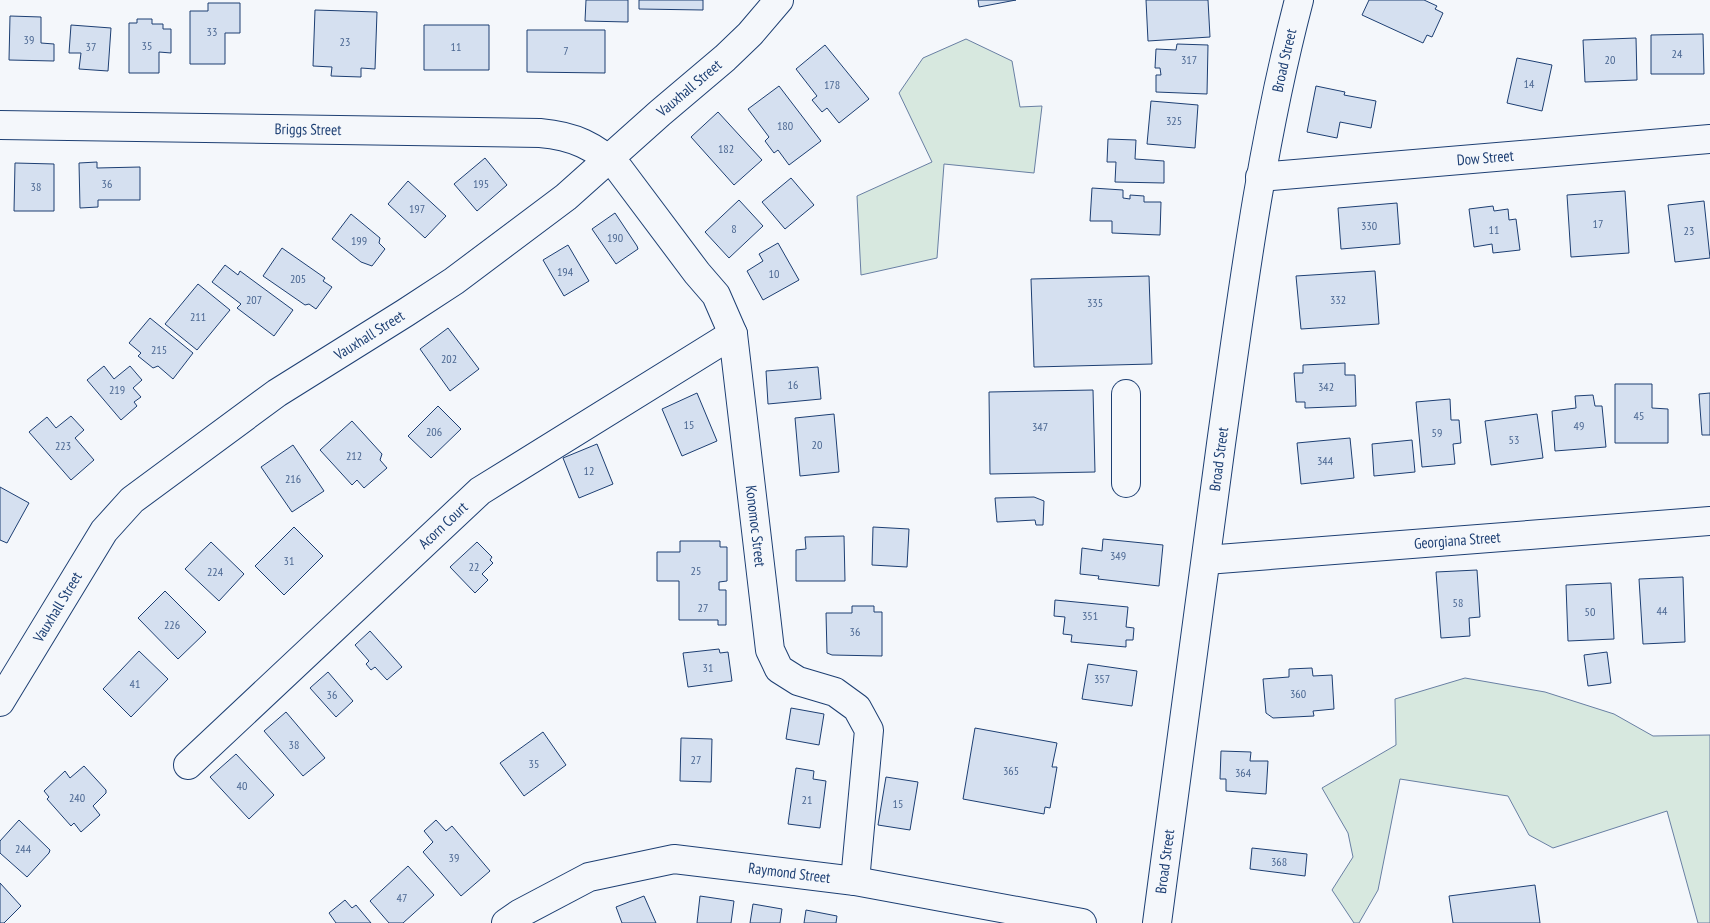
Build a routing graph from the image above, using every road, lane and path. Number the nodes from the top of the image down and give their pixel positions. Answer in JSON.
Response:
{"nodes":[{"id":1,"x":779,"y":0,"type":"edge"},
{"id":2,"x":1299,"y":0,"type":"edge"},
{"id":3,"x":0,"y":125,"type":"edge"},
{"id":4,"x":1710,"y":139,"type":"edge"},
{"id":5,"x":609,"y":159,"type":"junction"},
{"id":6,"x":1260,"y":177,"type":"junction"},
{"id":7,"x":733,"y":334,"type":"junction"},
{"id":8,"x":1126,"y":394,"type":"dead end"},
{"id":9,"x":1126,"y":483,"type":"dead end"},
{"id":10,"x":1710,"y":521,"type":"edge"},
{"id":11,"x":1206,"y":560,"type":"junction"},
{"id":12,"x":0,"y":702,"type":"edge"},
{"id":13,"x":188,"y":765,"type":"dead end"},
{"id":14,"x":855,"y":881,"type":"junction"},
{"id":15,"x":506,"y":923,"type":"edge"},
{"id":16,"x":1082,"y":923,"type":"edge"},
{"id":17,"x":1157,"y":923,"type":"edge"}],
"edges":[{"from":1,"to":5,"type":"street","name":"Vauxhall Street"},
{"from":2,"to":6,"type":"street","name":"Broad Street"},
{"from":3,"to":5,"type":"street","name":"Briggs Street"},
{"from":4,"to":6,"type":"street","name":"Dow Street"},
{"from":5,"to":7,"type":"street","name":"Konomoc Street"},
{"from":5,"to":12,"type":"street","name":"Vauxhall Street"},
{"from":6,"to":11,"type":"street","name":"Broad Street"},
{"from":7,"to":13,"type":"street","name":"Acorn Court"},
{"from":7,"to":14,"type":"street","name":"Konomoc Street"},
{"from":8,"to":9,"type":"street"},
{"from":10,"to":11,"type":"street","name":"Georgiana Street"},
{"from":11,"to":17,"type":"street","name":"Broad Street"},
{"from":14,"to":15,"type":"street","name":"Raymond Street"},
{"from":14,"to":16,"type":"street","name":"Raymond Street"}]}
